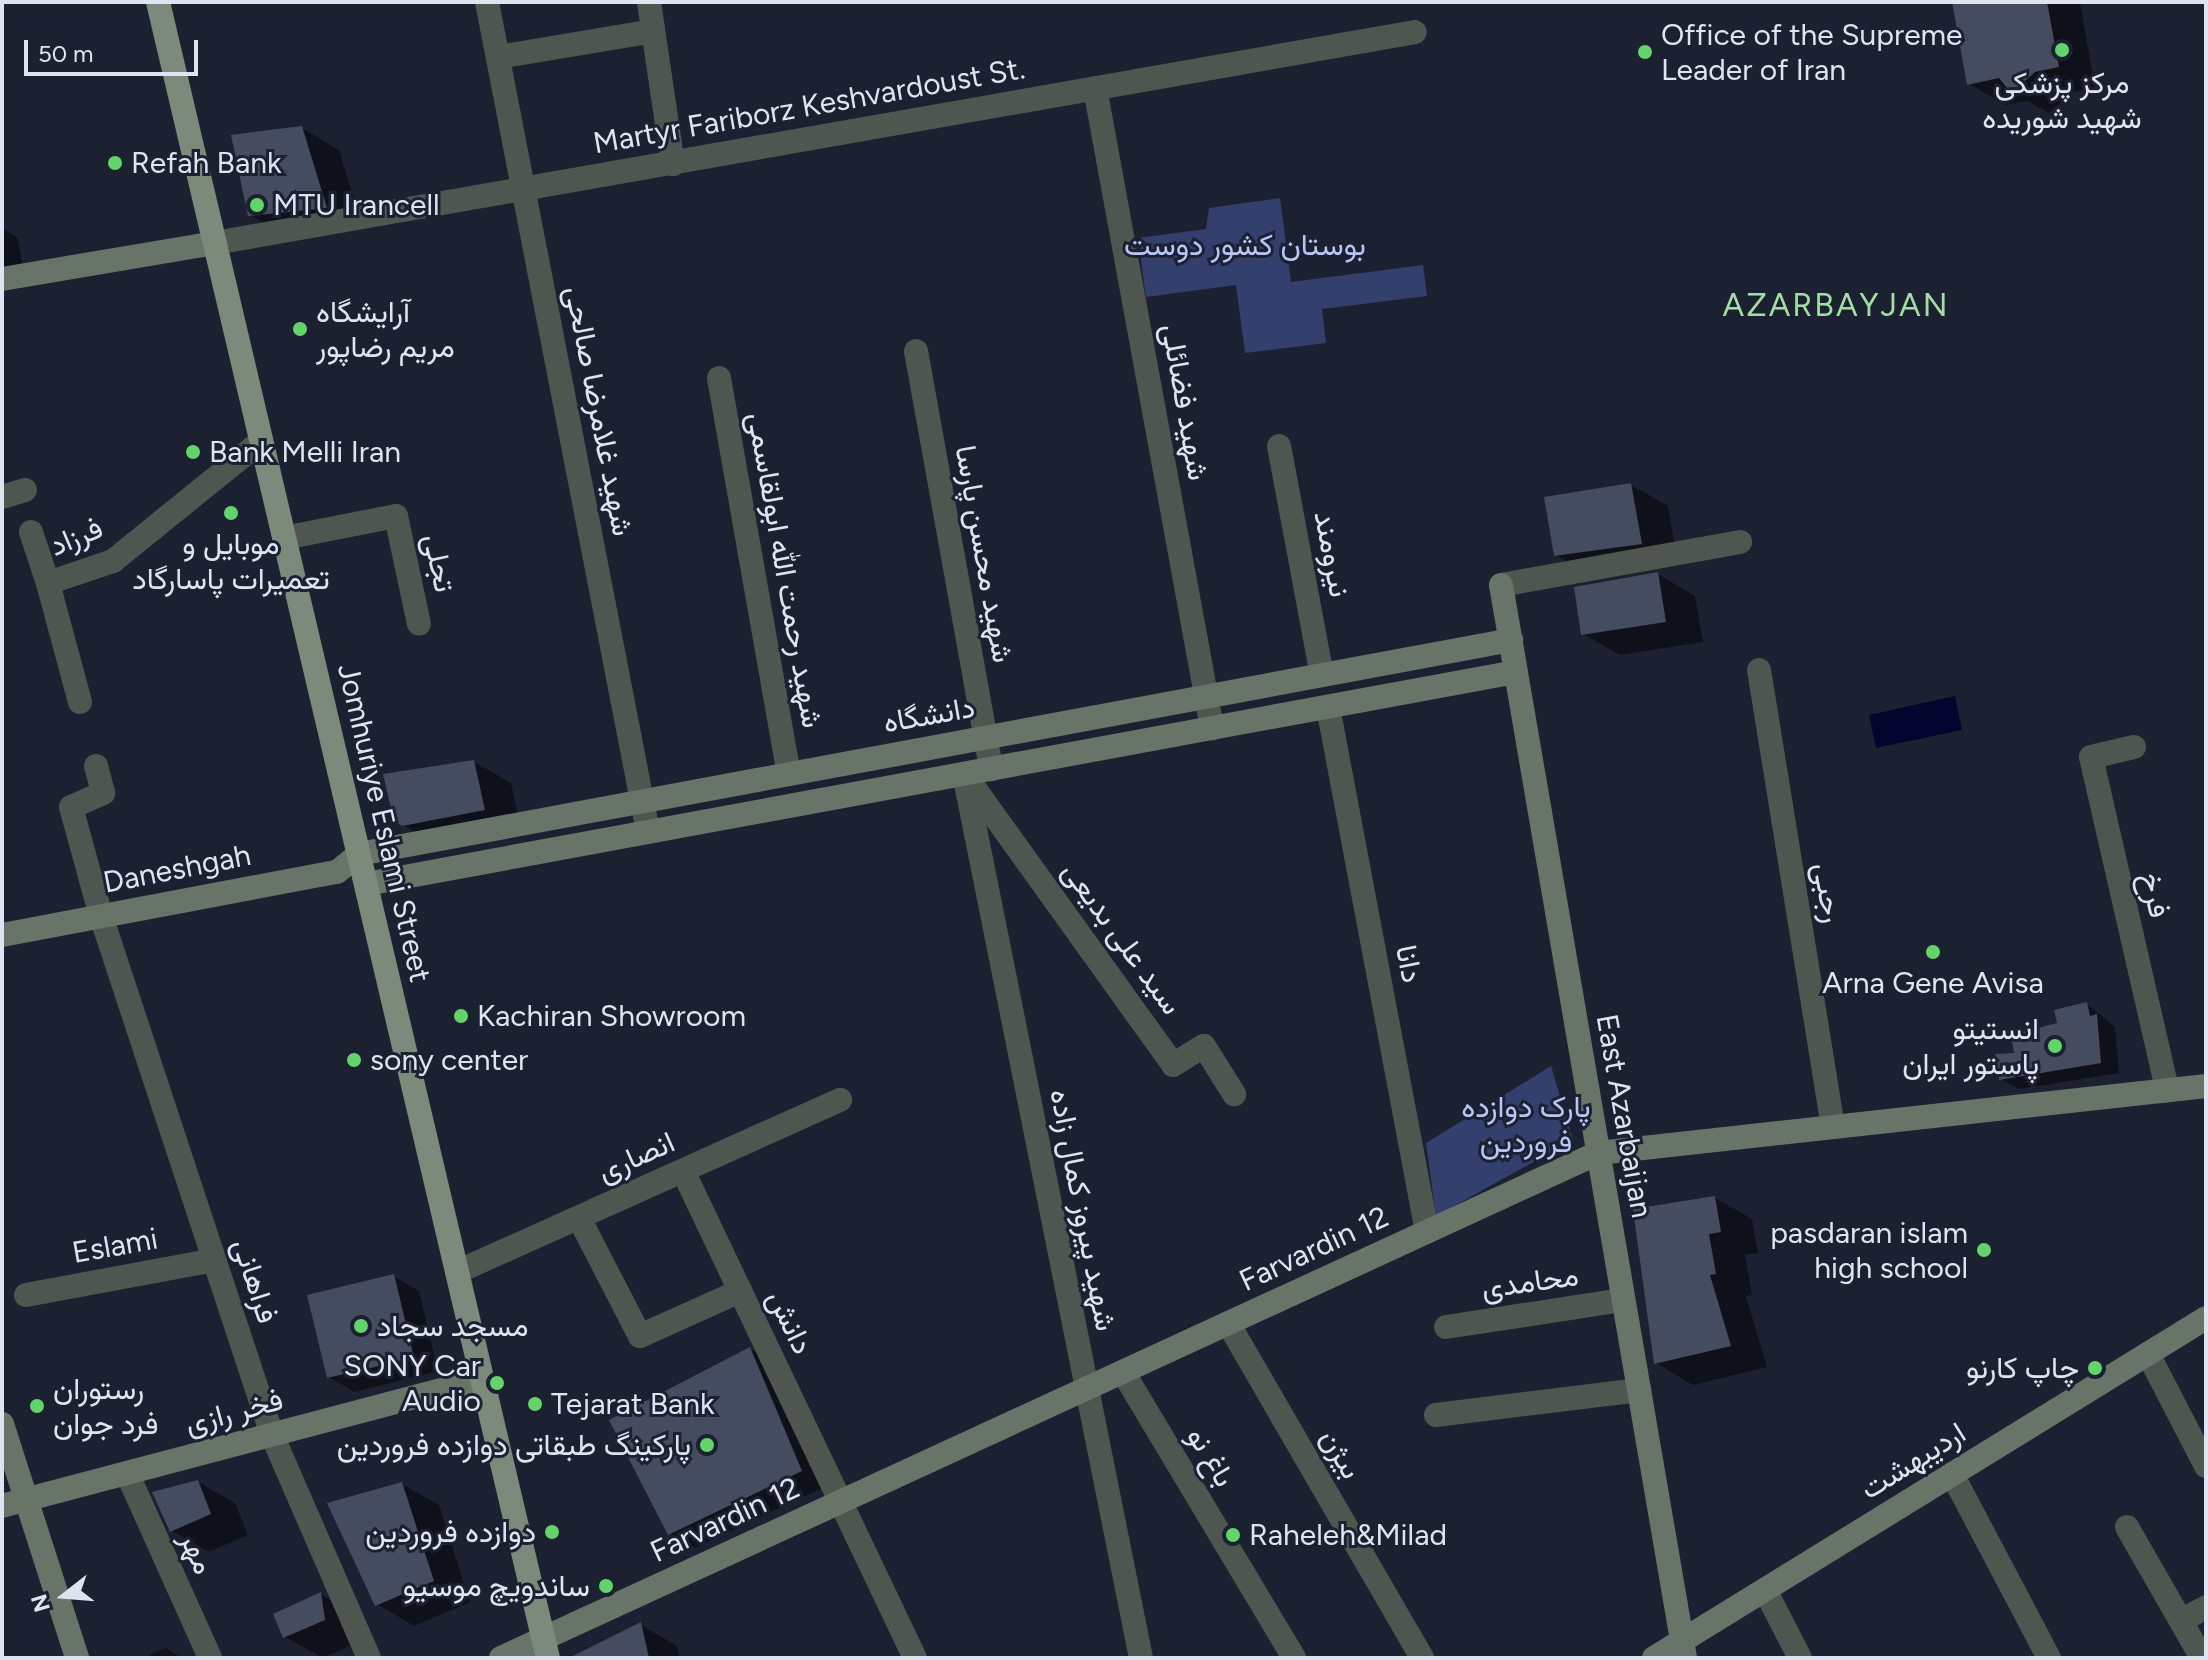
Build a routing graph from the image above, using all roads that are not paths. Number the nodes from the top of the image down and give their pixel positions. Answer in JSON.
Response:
{"nodes":[{"id":1,"x":158,"y":2,"type":"edge"},
{"id":2,"x":487,"y":2,"type":"edge"},
{"id":3,"x":649,"y":2,"type":"edge"},
{"id":4,"x":653,"y":31,"type":"junction"},
{"id":5,"x":1415,"y":32,"type":"dead end"},
{"id":6,"x":498,"y":57,"type":"junction"},
{"id":7,"x":1095,"y":88,"type":"junction"},
{"id":8,"x":673,"y":164,"type":"junction"},
{"id":9,"x":524,"y":189,"type":"junction"},
{"id":10,"x":215,"y":243,"type":"junction"},
{"id":11,"x":2,"y":279,"type":"edge"},
{"id":12,"x":916,"y":351,"type":"dead end"},
{"id":13,"x":719,"y":378,"type":"dead end"},
{"id":14,"x":261,"y":441,"type":"junction"},
{"id":15,"x":1279,"y":446,"type":"dead end"},
{"id":16,"x":31,"y":532,"type":"dead end"},
{"id":17,"x":284,"y":538,"type":"junction"},
{"id":18,"x":1740,"y":542,"type":"dead end"},
{"id":19,"x":48,"y":583,"type":"junction"},
{"id":20,"x":1501,"y":585,"type":"joint"},
{"id":21,"x":419,"y":624,"type":"dead end"},
{"id":22,"x":1511,"y":640,"type":"junction"},
{"id":23,"x":1759,"y":670,"type":"dead end"},
{"id":24,"x":1516,"y":672,"type":"junction"},
{"id":25,"x":1322,"y":675,"type":"junction"},
{"id":26,"x":1205,"y":697,"type":"junction"},
{"id":27,"x":80,"y":702,"type":"dead end"},
{"id":28,"x":1328,"y":707,"type":"junction"},
{"id":29,"x":1212,"y":728,"type":"junction"},
{"id":30,"x":985,"y":738,"type":"junction"},
{"id":31,"x":958,"y":742,"type":"junction"},
{"id":32,"x":2134,"y":747,"type":"dead end"},
{"id":33,"x":96,"y":766,"type":"dead end"},
{"id":34,"x":991,"y":769,"type":"junction"},
{"id":35,"x":789,"y":774,"type":"junction"},
{"id":36,"x":964,"y":774,"type":"junction"},
{"id":37,"x":642,"y":801,"type":"junction"},
{"id":38,"x":801,"y":804,"type":"junction"},
{"id":39,"x":648,"y":832,"type":"junction"},
{"id":40,"x":359,"y":854,"type":"junction"},
{"id":41,"x":366,"y":884,"type":"junction"},
{"id":42,"x":101,"y":916,"type":"junction"},
{"id":43,"x":2,"y":935,"type":"edge"},
{"id":44,"x":2206,"y":1086,"type":"edge"},
{"id":45,"x":2167,"y":1090,"type":"junction"},
{"id":46,"x":1234,"y":1094,"type":"dead end"},
{"id":47,"x":840,"y":1100,"type":"dead end"},
{"id":48,"x":1833,"y":1127,"type":"junction"},
{"id":49,"x":1598,"y":1153,"type":"junction"},
{"id":50,"x":683,"y":1171,"type":"junction"},
{"id":51,"x":579,"y":1218,"type":"junction"},
{"id":52,"x":1427,"y":1232,"type":"junction"},
{"id":53,"x":215,"y":1260,"type":"junction"},
{"id":54,"x":457,"y":1272,"type":"junction"},
{"id":55,"x":740,"y":1291,"type":"junction"},
{"id":56,"x":26,"y":1295,"type":"dead end"},
{"id":57,"x":1623,"y":1300,"type":"junction"},
{"id":58,"x":2206,"y":1318,"type":"edge"},
{"id":59,"x":1228,"y":1323,"type":"junction"},
{"id":60,"x":1446,"y":1327,"type":"dead end"},
{"id":61,"x":2148,"y":1354,"type":"junction"},
{"id":62,"x":1123,"y":1372,"type":"junction"},
{"id":63,"x":482,"y":1379,"type":"junction"},
{"id":64,"x":1086,"y":1389,"type":"junction"},
{"id":65,"x":1639,"y":1390,"type":"junction"},
{"id":66,"x":1436,"y":1415,"type":"dead end"},
{"id":67,"x":2,"y":1424,"type":"edge"},
{"id":68,"x":272,"y":1435,"type":"junction"},
{"id":69,"x":2206,"y":1466,"type":"edge"},
{"id":70,"x":127,"y":1473,"type":"junction"},
{"id":71,"x":1952,"y":1474,"type":"junction"},
{"id":72,"x":26,"y":1500,"type":"junction"},
{"id":73,"x":840,"y":1501,"type":"junction"},
{"id":74,"x":2,"y":1506,"type":"edge"},
{"id":75,"x":2127,"y":1527,"type":"dead end"},
{"id":76,"x":1765,"y":1590,"type":"junction"},
{"id":77,"x":2206,"y":1607,"type":"edge"},
{"id":78,"x":2181,"y":1621,"type":"junction"},
{"id":79,"x":546,"y":1647,"type":"edge"},
{"id":80,"x":1683,"y":1649,"type":"edge"},
{"id":81,"x":77,"y":1658,"type":"edge"},
{"id":82,"x":210,"y":1658,"type":"edge"},
{"id":83,"x":369,"y":1658,"type":"edge"},
{"id":84,"x":501,"y":1658,"type":"edge"},
{"id":85,"x":915,"y":1658,"type":"edge"},
{"id":86,"x":1141,"y":1658,"type":"edge"},
{"id":87,"x":1294,"y":1658,"type":"edge"},
{"id":88,"x":1422,"y":1658,"type":"edge"},
{"id":89,"x":1654,"y":1658,"type":"edge"},
{"id":90,"x":1800,"y":1658,"type":"edge"},
{"id":91,"x":2049,"y":1658,"type":"edge"},
{"id":92,"x":2202,"y":1658,"type":"edge"}],
"edges":[{"from":1,"to":10,"type":"main road","name":"Jomhuriye Eslami Street"},
{"from":2,"to":6,"type":"street","name":"شهید غلامرضا صالحی"},
{"from":3,"to":4,"type":"street"},
{"from":4,"to":6,"type":"street"},
{"from":4,"to":8,"type":"street"},
{"from":5,"to":7,"type":"street","name":"Martyr Fariborz Keshvardoust St."},
{"from":6,"to":9,"type":"street","name":"شهید غلامرضا صالحی"},
{"from":7,"to":8,"type":"street","name":"Martyr Fariborz Keshvardoust St."},
{"from":7,"to":26,"type":"street","name":"شهید فضائلی"},
{"from":8,"to":9,"type":"street","name":"Martyr Fariborz Keshvardoust St."},
{"from":9,"to":10,"type":"street","name":"Martyr Fariborz Keshvardoust St."},
{"from":9,"to":37,"type":"street","name":"شهید غلامرضا صالحی"},
{"from":10,"to":11,"type":"main road"},
{"from":10,"to":14,"type":"main road","name":"Jomhuriye Eslami Street"},
{"from":12,"to":30,"type":"street","name":"شهید محسن پارسا"},
{"from":13,"to":35,"type":"street","name":"شهید رحمت الله ابولقاسمی"},
{"from":14,"to":17,"type":"main road","name":"Jomhuriye Eslami Street"},
{"from":14,"to":19,"type":"street","name":"فرزاد"},
{"from":15,"to":25,"type":"street","name":"نیرومند"},
{"from":16,"to":19,"type":"street"},
{"from":17,"to":21,"type":"street"},
{"from":17,"to":40,"type":"main road","name":"Jomhuriye Eslami Street"},
{"from":18,"to":20,"type":"street"},
{"from":19,"to":27,"type":"street","name":"فرزاد"},
{"from":20,"to":22,"type":"main road","name":"East Azarbaijan"},
{"from":22,"to":24,"type":"main road","name":"East Azarbaijan"},
{"from":22,"to":25,"type":"main road","name":"دانشگاه"},
{"from":23,"to":48,"type":"street","name":"رجبی"},
{"from":24,"to":28,"type":"main road"},
{"from":24,"to":49,"type":"main road","name":"East Azarbaijan"},
{"from":25,"to":26,"type":"main road","name":"دانشگاه"},
{"from":25,"to":28,"type":"main road"},
{"from":26,"to":29,"type":"street","name":"شهید فضائلی"},
{"from":26,"to":30,"type":"main road","name":"دانشگاه"},
{"from":28,"to":29,"type":"main road"},
{"from":28,"to":52,"type":"street","name":"دانا"},
{"from":29,"to":34,"type":"main road"},
{"from":30,"to":31,"type":"main road","name":"دانشگاه"},
{"from":30,"to":34,"type":"street","name":"شهید محسن پارسا"},
{"from":31,"to":35,"type":"main road","name":"دانشگاه"},
{"from":31,"to":36,"type":"main road"},
{"from":32,"to":45,"type":"street","name":"فرخ"},
{"from":33,"to":42,"type":"street","name":"فراهانی"},
{"from":34,"to":36,"type":"main road"},
{"from":35,"to":37,"type":"main road","name":"دانشگاه"},
{"from":35,"to":38,"type":"main road"},
{"from":36,"to":38,"type":"main road"},
{"from":36,"to":46,"type":"street","name":"سید علی بدیعی"},
{"from":36,"to":64,"type":"street","name":"شهید پیروز کمال زاده"},
{"from":37,"to":39,"type":"street","name":"شهید غلامرضا صالحی"},
{"from":37,"to":40,"type":"main road","name":"دانشگاه"},
{"from":38,"to":39,"type":"main road"},
{"from":39,"to":41,"type":"main road"},
{"from":40,"to":41,"type":"main road","name":"Jomhuriye Eslami Street"},
{"from":40,"to":42,"type":"main road","name":"Daneshgah"},
{"from":41,"to":54,"type":"main road","name":"Jomhuriye Eslami Street"},
{"from":42,"to":43,"type":"main road","name":"Daneshgah"},
{"from":42,"to":53,"type":"street","name":"فراهانی"},
{"from":44,"to":45,"type":"main road","name":"Farvardin 12"},
{"from":45,"to":48,"type":"main road","name":"Farvardin 12"},
{"from":47,"to":50,"type":"street","name":"انصاری"},
{"from":48,"to":49,"type":"main road","name":"Farvardin 12"},
{"from":49,"to":52,"type":"main road","name":"Farvardin 12"},
{"from":49,"to":57,"type":"main road","name":"East Azarbaijan"},
{"from":50,"to":51,"type":"street","name":"انصاری"},
{"from":50,"to":55,"type":"street","name":"دانش"},
{"from":51,"to":54,"type":"street","name":"انصاری"},
{"from":51,"to":55,"type":"street"},
{"from":52,"to":59,"type":"main road","name":"Farvardin 12"},
{"from":53,"to":56,"type":"street","name":"Eslami"},
{"from":53,"to":68,"type":"street","name":"فراهانی"},
{"from":54,"to":63,"type":"main road","name":"Jomhuriye Eslami Street"},
{"from":55,"to":73,"type":"street","name":"دانش"},
{"from":57,"to":60,"type":"street","name":"محامدی"},
{"from":57,"to":65,"type":"main road","name":"East Azarbaijan"},
{"from":58,"to":61,"type":"main road","name":"اردیبهشت"},
{"from":59,"to":62,"type":"main road","name":"Farvardin 12"},
{"from":59,"to":88,"type":"street","name":"بیژن"},
{"from":61,"to":69,"type":"street"},
{"from":61,"to":71,"type":"main road","name":"اردیبهشت"},
{"from":62,"to":64,"type":"main road","name":"Farvardin 12"},
{"from":62,"to":87,"type":"street","name":"باغ نو"},
{"from":63,"to":68,"type":"main road","name":"فخر رازی"},
{"from":63,"to":79,"type":"main road","name":"Jomhuriye Eslami Street"},
{"from":64,"to":73,"type":"main road","name":"Farvardin 12"},
{"from":64,"to":86,"type":"street","name":"شهید پیروز کمال زاده"},
{"from":65,"to":66,"type":"street"},
{"from":65,"to":80,"type":"main road","name":"East Azarbaijan"},
{"from":67,"to":72,"type":"main road"},
{"from":68,"to":70,"type":"main road","name":"فخر رازی"},
{"from":68,"to":83,"type":"street","name":"فراهانی"},
{"from":70,"to":72,"type":"main road","name":"فخر رازی"},
{"from":70,"to":82,"type":"street","name":"مهر"},
{"from":71,"to":76,"type":"main road","name":"اردیبهشت"},
{"from":71,"to":91,"type":"street"},
{"from":72,"to":74,"type":"main road","name":"فخر رازی"},
{"from":72,"to":81,"type":"main road"},
{"from":73,"to":79,"type":"main road","name":"Farvardin 12"},
{"from":73,"to":85,"type":"street","name":"دانش"},
{"from":75,"to":78,"type":"street"},
{"from":76,"to":80,"type":"main road","name":"اردیبهشت"},
{"from":76,"to":90,"type":"street"},
{"from":77,"to":78,"type":"street"},
{"from":78,"to":92,"type":"street"},
{"from":79,"to":84,"type":"main road","name":"Farvardin 12"},
{"from":80,"to":89,"type":"main road","name":"اردیبهشت"}]}
